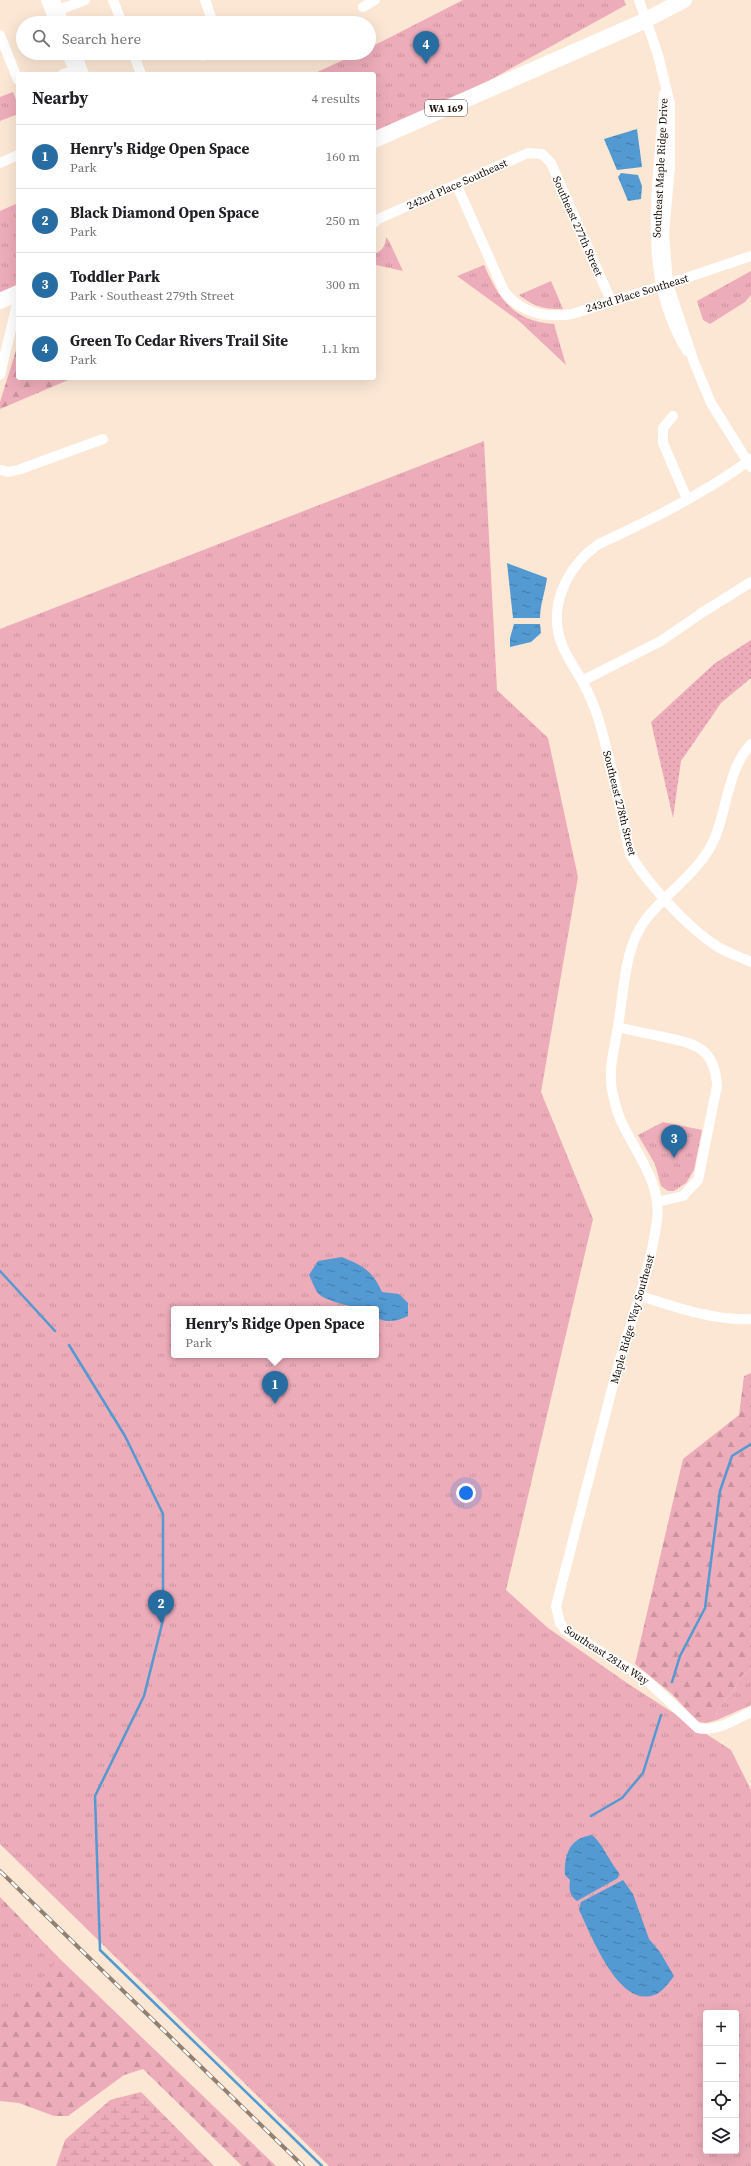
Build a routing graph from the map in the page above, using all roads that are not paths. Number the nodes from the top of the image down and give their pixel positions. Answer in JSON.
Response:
{"nodes":[{"id":1,"x":46,"y":0,"type":"edge"},
{"id":2,"x":55,"y":0,"type":"edge"},
{"id":3,"x":85,"y":0,"type":"edge"},
{"id":4,"x":113,"y":0,"type":"edge"},
{"id":5,"x":205,"y":0,"type":"edge"},
{"id":6,"x":375,"y":0,"type":"edge"},
{"id":7,"x":639,"y":0,"type":"edge"},
{"id":8,"x":684,"y":0,"type":"edge"},
{"id":9,"x":363,"y":7,"type":"dead end"},
{"id":10,"x":55,"y":11,"type":"junction"},
{"id":11,"x":55,"y":16,"type":"edge"},
{"id":12,"x":59,"y":16,"type":"edge"},
{"id":13,"x":119,"y":16,"type":"edge"},
{"id":14,"x":211,"y":16,"type":"edge"},
{"id":15,"x":646,"y":20,"type":"junction"},
{"id":16,"x":0,"y":36,"type":"edge"},
{"id":17,"x":72,"y":60,"type":"edge"},
{"id":18,"x":77,"y":60,"type":"edge"},
{"id":19,"x":136,"y":60,"type":"edge"},
{"id":20,"x":79,"y":71,"type":"edge"},
{"id":21,"x":140,"y":72,"type":"edge"},
{"id":22,"x":16,"y":75,"type":"edge"},
{"id":23,"x":376,"y":139,"type":"edge"},
{"id":24,"x":542,"y":154,"type":"joint"},
{"id":25,"x":16,"y":156,"type":"edge"},
{"id":26,"x":0,"y":163,"type":"edge"},
{"id":27,"x":457,"y":186,"type":"junction"},
{"id":28,"x":376,"y":221,"type":"edge"},
{"id":29,"x":751,"y":256,"type":"edge"},
{"id":30,"x":664,"y":286,"type":"junction"},
{"id":31,"x":16,"y":294,"type":"edge"},
{"id":32,"x":0,"y":301,"type":"edge"},
{"id":33,"x":611,"y":302,"type":"junction"},
{"id":34,"x":16,"y":308,"type":"edge"},
{"id":35,"x":0,"y":375,"type":"edge"},
{"id":36,"x":673,"y":416,"type":"dead end"},
{"id":37,"x":103,"y":439,"type":"dead end"},
{"id":38,"x":750,"y":463,"type":"edge"},
{"id":39,"x":0,"y":470,"type":"edge"},
{"id":40,"x":688,"y":499,"type":"junction"},
{"id":41,"x":751,"y":582,"type":"edge"},
{"id":42,"x":582,"y":681,"type":"junction"},
{"id":43,"x":751,"y":744,"type":"edge"},
{"id":44,"x":664,"y":898,"type":"junction"},
{"id":45,"x":751,"y":962,"type":"edge"},
{"id":46,"x":618,"y":1027,"type":"junction"},
{"id":47,"x":657,"y":1202,"type":"junction"},
{"id":48,"x":640,"y":1296,"type":"junction"},
{"id":49,"x":751,"y":1319,"type":"edge"},
{"id":50,"x":560,"y":1624,"type":"joint"},
{"id":51,"x":751,"y":1712,"type":"edge"}],
"edges":[{"from":1,"to":10,"type":"street"},
{"from":2,"to":10,"type":"street"},
{"from":3,"to":10,"type":"street"},
{"from":4,"to":13,"type":"street"},
{"from":5,"to":14,"type":"street"},
{"from":6,"to":9,"type":"street"},
{"from":7,"to":15,"type":"street","name":"Southeast Maple Ridge Drive"},
{"from":8,"to":15,"type":"main road","number":"WA 169"},
{"from":10,"to":11,"type":"street"},
{"from":10,"to":12,"type":"street"},
{"from":15,"to":23,"type":"main road","number":"WA 169"},
{"from":15,"to":30,"type":"street","name":"Southeast Maple Ridge Drive"},
{"from":16,"to":22,"type":"street"},
{"from":17,"to":20,"type":"street"},
{"from":18,"to":20,"type":"street"},
{"from":19,"to":21,"type":"street"},
{"from":24,"to":27,"type":"street","name":"242nd Place Southeast"},
{"from":24,"to":33,"type":"street","name":"Southeast 277th Street"},
{"from":25,"to":26,"type":"street"},
{"from":27,"to":28,"type":"street","name":"242nd Place Southeast"},
{"from":27,"to":33,"type":"street","name":"243rd Place Southeast"},
{"from":29,"to":30,"type":"street","name":"243rd Place Southeast"},
{"from":30,"to":33,"type":"street","name":"243rd Place Southeast"},
{"from":30,"to":38,"type":"street","name":"Southeast Maple Ridge Drive"},
{"from":31,"to":32,"type":"main road"},
{"from":34,"to":35,"type":"street"},
{"from":36,"to":40,"type":"street"},
{"from":37,"to":39,"type":"street"},
{"from":38,"to":40,"type":"street"},
{"from":40,"to":42,"type":"street","name":"Southeast 278th Street"},
{"from":41,"to":42,"type":"street"},
{"from":42,"to":44,"type":"street","name":"Southeast 278th Street"},
{"from":43,"to":44,"type":"street","name":"Maple Ridge Way Southeast"},
{"from":44,"to":45,"type":"street","name":"Southeast 278th Street"},
{"from":44,"to":46,"type":"street","name":"Maple Ridge Way Southeast"},
{"from":46,"to":47,"type":"street","name":"Maple Ridge Way Southeast"},
{"from":46,"to":47,"type":"street"},
{"from":47,"to":48,"type":"street","name":"Maple Ridge Way Southeast"},
{"from":48,"to":49,"type":"street"},
{"from":48,"to":50,"type":"street","name":"Maple Ridge Way Southeast"},
{"from":50,"to":51,"type":"street","name":"Southeast 281st Way"}]}
